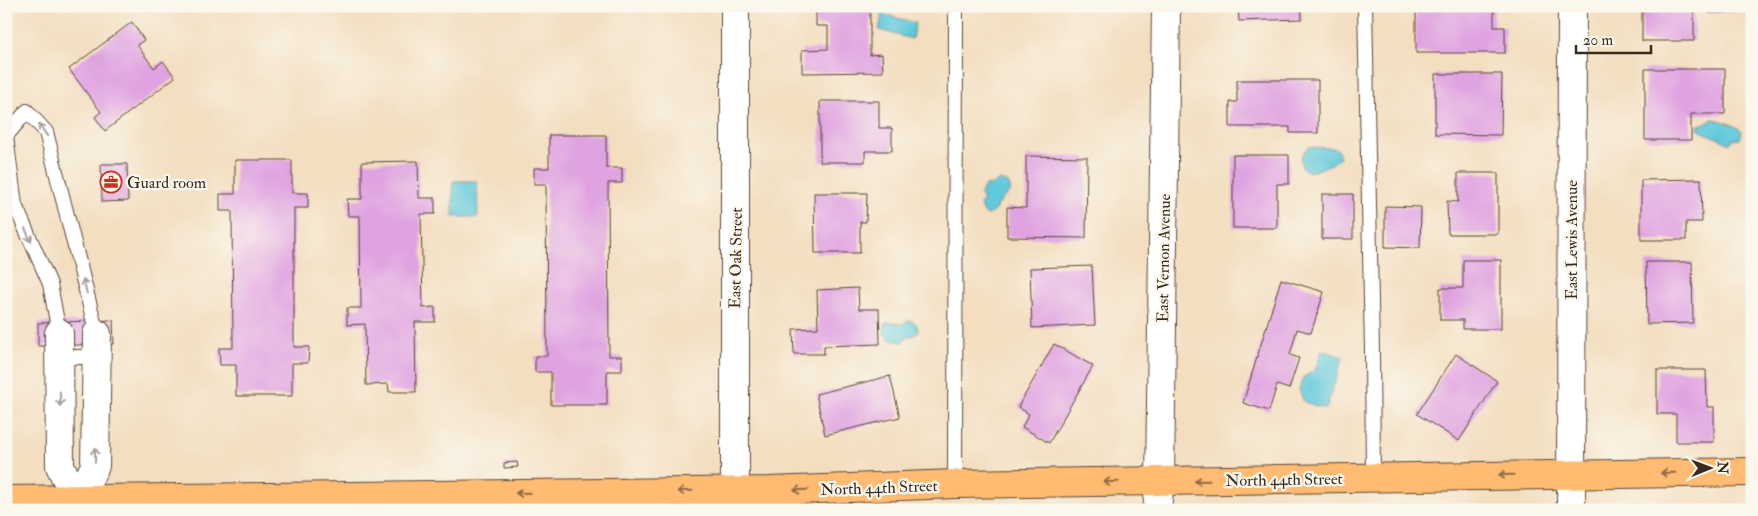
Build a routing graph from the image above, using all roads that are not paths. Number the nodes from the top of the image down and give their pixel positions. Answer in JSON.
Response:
{"nodes":[{"id":1,"x":735,"y":6,"type":"edge"},
{"id":2,"x":956,"y":6,"type":"edge"},
{"id":3,"x":1166,"y":6,"type":"edge"},
{"id":4,"x":1365,"y":6,"type":"edge"},
{"id":5,"x":1572,"y":6,"type":"edge"},
{"id":6,"x":6,"y":137,"type":"edge"},
{"id":7,"x":59,"y":345,"type":"junction"},
{"id":8,"x":96,"y":345,"type":"junction"},
{"id":9,"x":1752,"y":472,"type":"edge"},
{"id":10,"x":1570,"y":474,"type":"junction"},
{"id":11,"x":1373,"y":477,"type":"junction"},
{"id":12,"x":1160,"y":482,"type":"junction"},
{"id":13,"x":955,"y":484,"type":"junction"},
{"id":14,"x":6,"y":500,"type":"edge"},
{"id":15,"x":734,"y":500,"type":"edge"},
{"id":16,"x":77,"y":505,"type":"edge"},
{"id":17,"x":1157,"y":510,"type":"edge"},
{"id":18,"x":1571,"y":510,"type":"edge"}],
"edges":[{"from":1,"to":15,"type":"street","name":"East Oak Street"},
{"from":2,"to":13,"type":"lane"},
{"from":3,"to":12,"type":"street","name":"East Vernon Avenue"},
{"from":4,"to":11,"type":"lane"},
{"from":5,"to":10,"type":"street","name":"East Lewis Avenue"},
{"from":6,"to":7,"type":"lane","one_way":true},
{"from":8,"to":6,"type":"lane","one_way":true},
{"from":7,"to":8,"type":"lane"},
{"from":7,"to":16,"type":"street","one_way":true},
{"from":16,"to":8,"type":"street","one_way":true},
{"from":9,"to":10,"type":"main road","name":"North 44th Street","one_way":true},
{"from":10,"to":11,"type":"main road","name":"North 44th Street","one_way":true},
{"from":10,"to":18,"type":"street","name":"East Lewis Avenue"},
{"from":11,"to":12,"type":"main road","name":"North 44th Street","one_way":true},
{"from":12,"to":13,"type":"main road","name":"North 44th Street","one_way":true},
{"from":12,"to":17,"type":"street","name":"East Vernon Avenue"},
{"from":13,"to":15,"type":"main road","name":"North 44th Street","one_way":true},
{"from":14,"to":16,"type":"main road","name":"North 44th Street"},
{"from":15,"to":16,"type":"main road","name":"North 44th Street","one_way":true}]}
